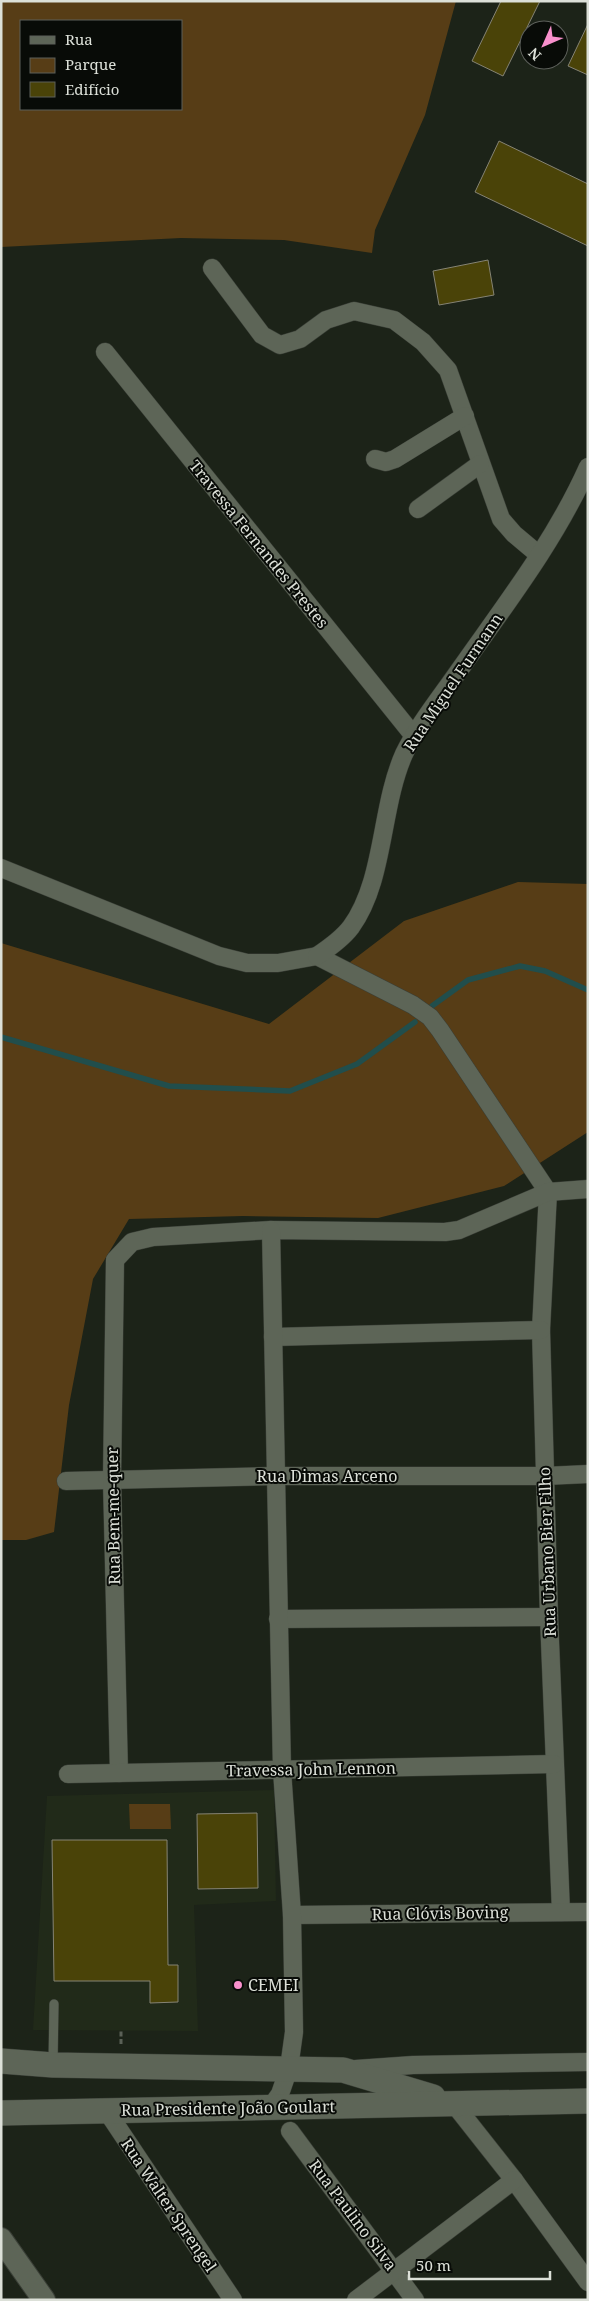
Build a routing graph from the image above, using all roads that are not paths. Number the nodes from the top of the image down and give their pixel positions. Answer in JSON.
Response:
{"nodes":[{"id":1,"x":212,"y":268,"type":"dead end"},
{"id":2,"x":105,"y":352,"type":"dead end"},
{"id":3,"x":465,"y":416,"type":"junction"},
{"id":4,"x":375,"y":459,"type":"dead end"},
{"id":5,"x":480,"y":464,"type":"junction"},
{"id":6,"x":588,"y":467,"type":"edge"},
{"id":7,"x":418,"y":510,"type":"dead end"},
{"id":8,"x":539,"y":555,"type":"junction"},
{"id":9,"x":414,"y":736,"type":"junction"},
{"id":10,"x":1,"y":868,"type":"edge"},
{"id":11,"x":317,"y":956,"type":"junction"},
{"id":12,"x":588,"y":1189,"type":"edge"},
{"id":13,"x":548,"y":1192,"type":"junction"},
{"id":14,"x":271,"y":1230,"type":"junction"},
{"id":15,"x":541,"y":1330,"type":"junction"},
{"id":16,"x":273,"y":1337,"type":"junction"},
{"id":17,"x":588,"y":1474,"type":"edge"},
{"id":18,"x":275,"y":1476,"type":"junction"},
{"id":19,"x":545,"y":1476,"type":"junction"},
{"id":20,"x":66,"y":1480,"type":"dead end"},
{"id":21,"x":112,"y":1480,"type":"junction"},
{"id":22,"x":548,"y":1617,"type":"junction"},
{"id":23,"x":278,"y":1619,"type":"junction"},
{"id":24,"x":554,"y":1764,"type":"junction"},
{"id":25,"x":282,"y":1770,"type":"junction"},
{"id":26,"x":119,"y":1773,"type":"junction"},
{"id":27,"x":68,"y":1774,"type":"dead end"},
{"id":28,"x":561,"y":1912,"type":"junction"},
{"id":29,"x":588,"y":1912,"type":"edge"},
{"id":30,"x":292,"y":1915,"type":"junction"},
{"id":31,"x":54,"y":2004,"type":"dead end"},
{"id":32,"x":1,"y":2061,"type":"edge"},
{"id":33,"x":588,"y":2062,"type":"edge"},
{"id":34,"x":53,"y":2065,"type":"junction"},
{"id":35,"x":289,"y":2068,"type":"junction"},
{"id":36,"x":343,"y":2070,"type":"junction"},
{"id":37,"x":588,"y":2101,"type":"edge"},
{"id":38,"x":454,"y":2104,"type":"junction"},
{"id":39,"x":259,"y":2109,"type":"junction"},
{"id":40,"x":106,"y":2110,"type":"junction"},
{"id":41,"x":1,"y":2113,"type":"edge"},
{"id":42,"x":290,"y":2131,"type":"dead end"},
{"id":43,"x":514,"y":2180,"type":"junction"},
{"id":44,"x":1,"y":2239,"type":"edge"},
{"id":45,"x":394,"y":2271,"type":"junction"},
{"id":46,"x":588,"y":2282,"type":"edge"},
{"id":47,"x":44,"y":2300,"type":"edge"},
{"id":48,"x":233,"y":2300,"type":"edge"},
{"id":49,"x":356,"y":2300,"type":"edge"},
{"id":50,"x":416,"y":2300,"type":"edge"}],
"edges":[{"from":1,"to":3,"type":"street"},
{"from":2,"to":9,"type":"street","name":"Travessa Fernandes Prestes"},
{"from":3,"to":4,"type":"street"},
{"from":3,"to":5,"type":"street"},
{"from":5,"to":7,"type":"street"},
{"from":5,"to":8,"type":"street"},
{"from":6,"to":8,"type":"street","name":"Rua Miguel Furmann"},
{"from":8,"to":9,"type":"street","name":"Rua Miguel Furmann"},
{"from":9,"to":11,"type":"street","name":"Rua Miguel Furmann"},
{"from":10,"to":11,"type":"street"},
{"from":11,"to":13,"type":"street"},
{"from":12,"to":13,"type":"street"},
{"from":13,"to":14,"type":"street"},
{"from":13,"to":15,"type":"street","name":"Rua Urbano Bier Filho"},
{"from":14,"to":16,"type":"street"},
{"from":14,"to":21,"type":"street","name":"Rua Bem-me-quer"},
{"from":15,"to":16,"type":"street"},
{"from":15,"to":19,"type":"street","name":"Rua Urbano Bier Filho"},
{"from":16,"to":18,"type":"street"},
{"from":17,"to":19,"type":"street","name":"Rua Dimas Arceno"},
{"from":18,"to":19,"type":"street","name":"Rua Dimas Arceno"},
{"from":18,"to":21,"type":"street","name":"Rua Dimas Arceno"},
{"from":18,"to":23,"type":"street"},
{"from":19,"to":22,"type":"street","name":"Rua Urbano Bier Filho"},
{"from":20,"to":21,"type":"street","name":"Rua Dimas Arceno"},
{"from":21,"to":26,"type":"street","name":"Rua Bem-me-quer"},
{"from":22,"to":23,"type":"street"},
{"from":22,"to":24,"type":"street","name":"Rua Urbano Bier Filho"},
{"from":23,"to":25,"type":"street"},
{"from":24,"to":25,"type":"street","name":"Travessa John Lennon"},
{"from":24,"to":28,"type":"street","name":"Rua Urbano Bier Filho"},
{"from":25,"to":26,"type":"street","name":"Travessa John Lennon"},
{"from":25,"to":30,"type":"street"},
{"from":26,"to":27,"type":"street","name":"Travessa John Lennon"},
{"from":28,"to":29,"type":"street","name":"Rua Clóvis Boving"},
{"from":28,"to":30,"type":"street","name":"Rua Clóvis Boving"},
{"from":30,"to":35,"type":"street"},
{"from":31,"to":34,"type":"lane"},
{"from":32,"to":34,"type":"main road","name":"Rua Presidente João Goulart"},
{"from":33,"to":36,"type":"street","name":"Rua Presidente João Goulart"},
{"from":34,"to":35,"type":"main road","name":"Rua Presidente João Goulart"},
{"from":35,"to":36,"type":"main road","name":"Rua Presidente João Goulart"},
{"from":35,"to":39,"type":"street"},
{"from":36,"to":38,"type":"main road","name":"Rua Presidente João Goulart"},
{"from":37,"to":38,"type":"main road","name":"Rua Presidente João Goulart"},
{"from":38,"to":39,"type":"main road","name":"Rua Presidente João Goulart"},
{"from":38,"to":43,"type":"street"},
{"from":39,"to":40,"type":"main road","name":"Rua Presidente João Goulart"},
{"from":40,"to":41,"type":"main road","name":"Rua Presidente João Goulart"},
{"from":40,"to":48,"type":"street","name":"Rua Walter Sprengel"},
{"from":42,"to":45,"type":"street","name":"Rua Paulino Silva"},
{"from":43,"to":45,"type":"street"},
{"from":43,"to":46,"type":"street"},
{"from":44,"to":47,"type":"street"},
{"from":45,"to":49,"type":"street"},
{"from":45,"to":50,"type":"street","name":"Rua Paulino Silva"}]}
